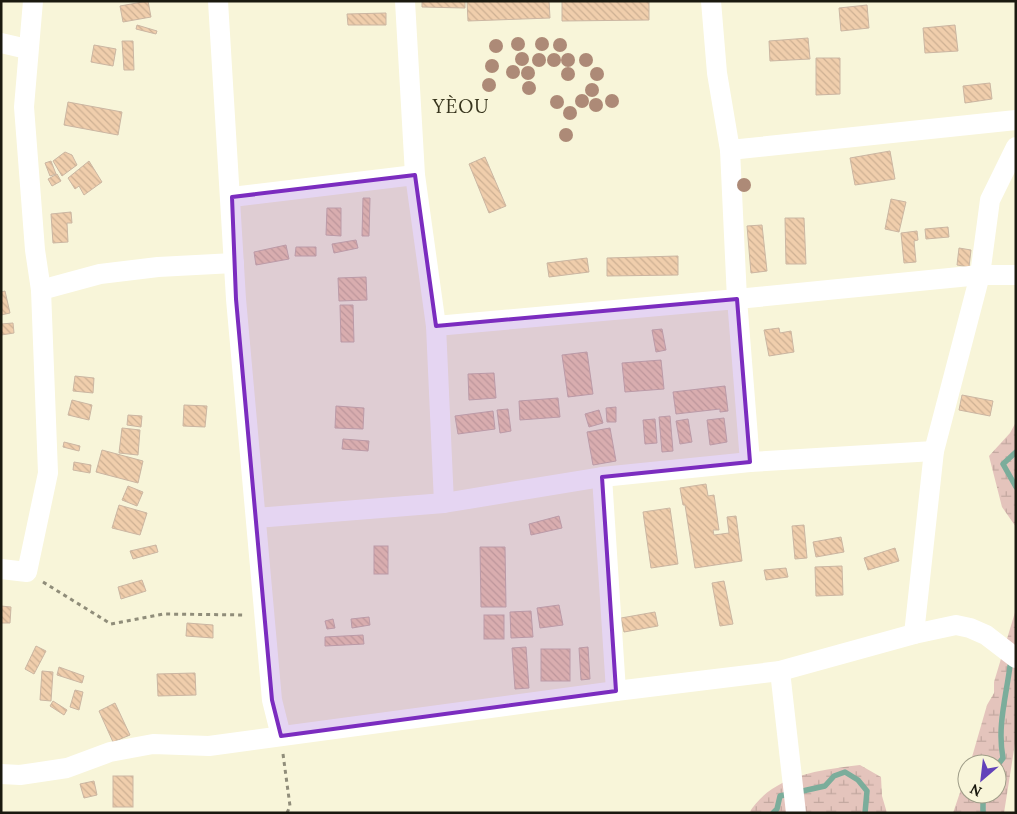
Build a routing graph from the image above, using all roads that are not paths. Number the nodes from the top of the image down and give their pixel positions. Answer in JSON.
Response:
{"nodes":[{"id":1,"x":33,"y":1,"type":"edge"},
{"id":2,"x":218,"y":1,"type":"edge"},
{"id":3,"x":405,"y":1,"type":"edge"},
{"id":4,"x":711,"y":1,"type":"edge"},
{"id":5,"x":1,"y":43,"type":"edge"},
{"id":6,"x":27,"y":49,"type":"junction"},
{"id":7,"x":1016,"y":120,"type":"edge"},
{"id":8,"x":1016,"y":147,"type":"edge"},
{"id":9,"x":730,"y":150,"type":"junction"},
{"id":10,"x":415,"y":175,"type":"junction"},
{"id":11,"x":232,"y":197,"type":"junction"},
{"id":12,"x":234,"y":263,"type":"junction"},
{"id":13,"x":980,"y":274,"type":"junction"},
{"id":14,"x":1016,"y":275,"type":"edge"},
{"id":15,"x":41,"y":290,"type":"junction"},
{"id":16,"x":737,"y":299,"type":"junction"},
{"id":17,"x":436,"y":326,"type":"junction"},
{"id":18,"x":934,"y":451,"type":"junction"},
{"id":19,"x":750,"y":462,"type":"junction"},
{"id":20,"x":602,"y":477,"type":"junction"},
{"id":21,"x":444,"y":503,"type":"junction"},
{"id":22,"x":256,"y":518,"type":"junction"},
{"id":23,"x":1,"y":569,"type":"edge"},
{"id":24,"x":914,"y":634,"type":"junction"},
{"id":25,"x":1009,"y":652,"type":"edge"},
{"id":26,"x":780,"y":671,"type":"junction"},
{"id":27,"x":616,"y":691,"type":"junction"},
{"id":28,"x":281,"y":736,"type":"junction"},
{"id":29,"x":1,"y":774,"type":"edge"},
{"id":30,"x":795,"y":799,"type":"edge"}],
"edges":[{"from":1,"to":6,"type":"street"},
{"from":2,"to":11,"type":"street"},
{"from":3,"to":10,"type":"street"},
{"from":4,"to":9,"type":"street"},
{"from":5,"to":6,"type":"street"},
{"from":6,"to":15,"type":"street"},
{"from":7,"to":9,"type":"street"},
{"from":8,"to":13,"type":"street"},
{"from":9,"to":16,"type":"street"},
{"from":10,"to":11,"type":"street"},
{"from":10,"to":17,"type":"street"},
{"from":11,"to":12,"type":"street"},
{"from":12,"to":15,"type":"street"},
{"from":12,"to":22,"type":"street"},
{"from":13,"to":14,"type":"street"},
{"from":13,"to":16,"type":"street"},
{"from":13,"to":18,"type":"street"},
{"from":15,"to":23,"type":"street"},
{"from":16,"to":17,"type":"street"},
{"from":16,"to":19,"type":"street"},
{"from":17,"to":21,"type":"street"},
{"from":18,"to":19,"type":"street"},
{"from":18,"to":24,"type":"street"},
{"from":19,"to":20,"type":"street"},
{"from":20,"to":21,"type":"street"},
{"from":20,"to":27,"type":"street"},
{"from":21,"to":22,"type":"street"},
{"from":22,"to":28,"type":"street"},
{"from":24,"to":25,"type":"street"},
{"from":24,"to":26,"type":"street"},
{"from":26,"to":27,"type":"street"},
{"from":26,"to":30,"type":"street"},
{"from":27,"to":28,"type":"street"},
{"from":28,"to":29,"type":"street"}]}
